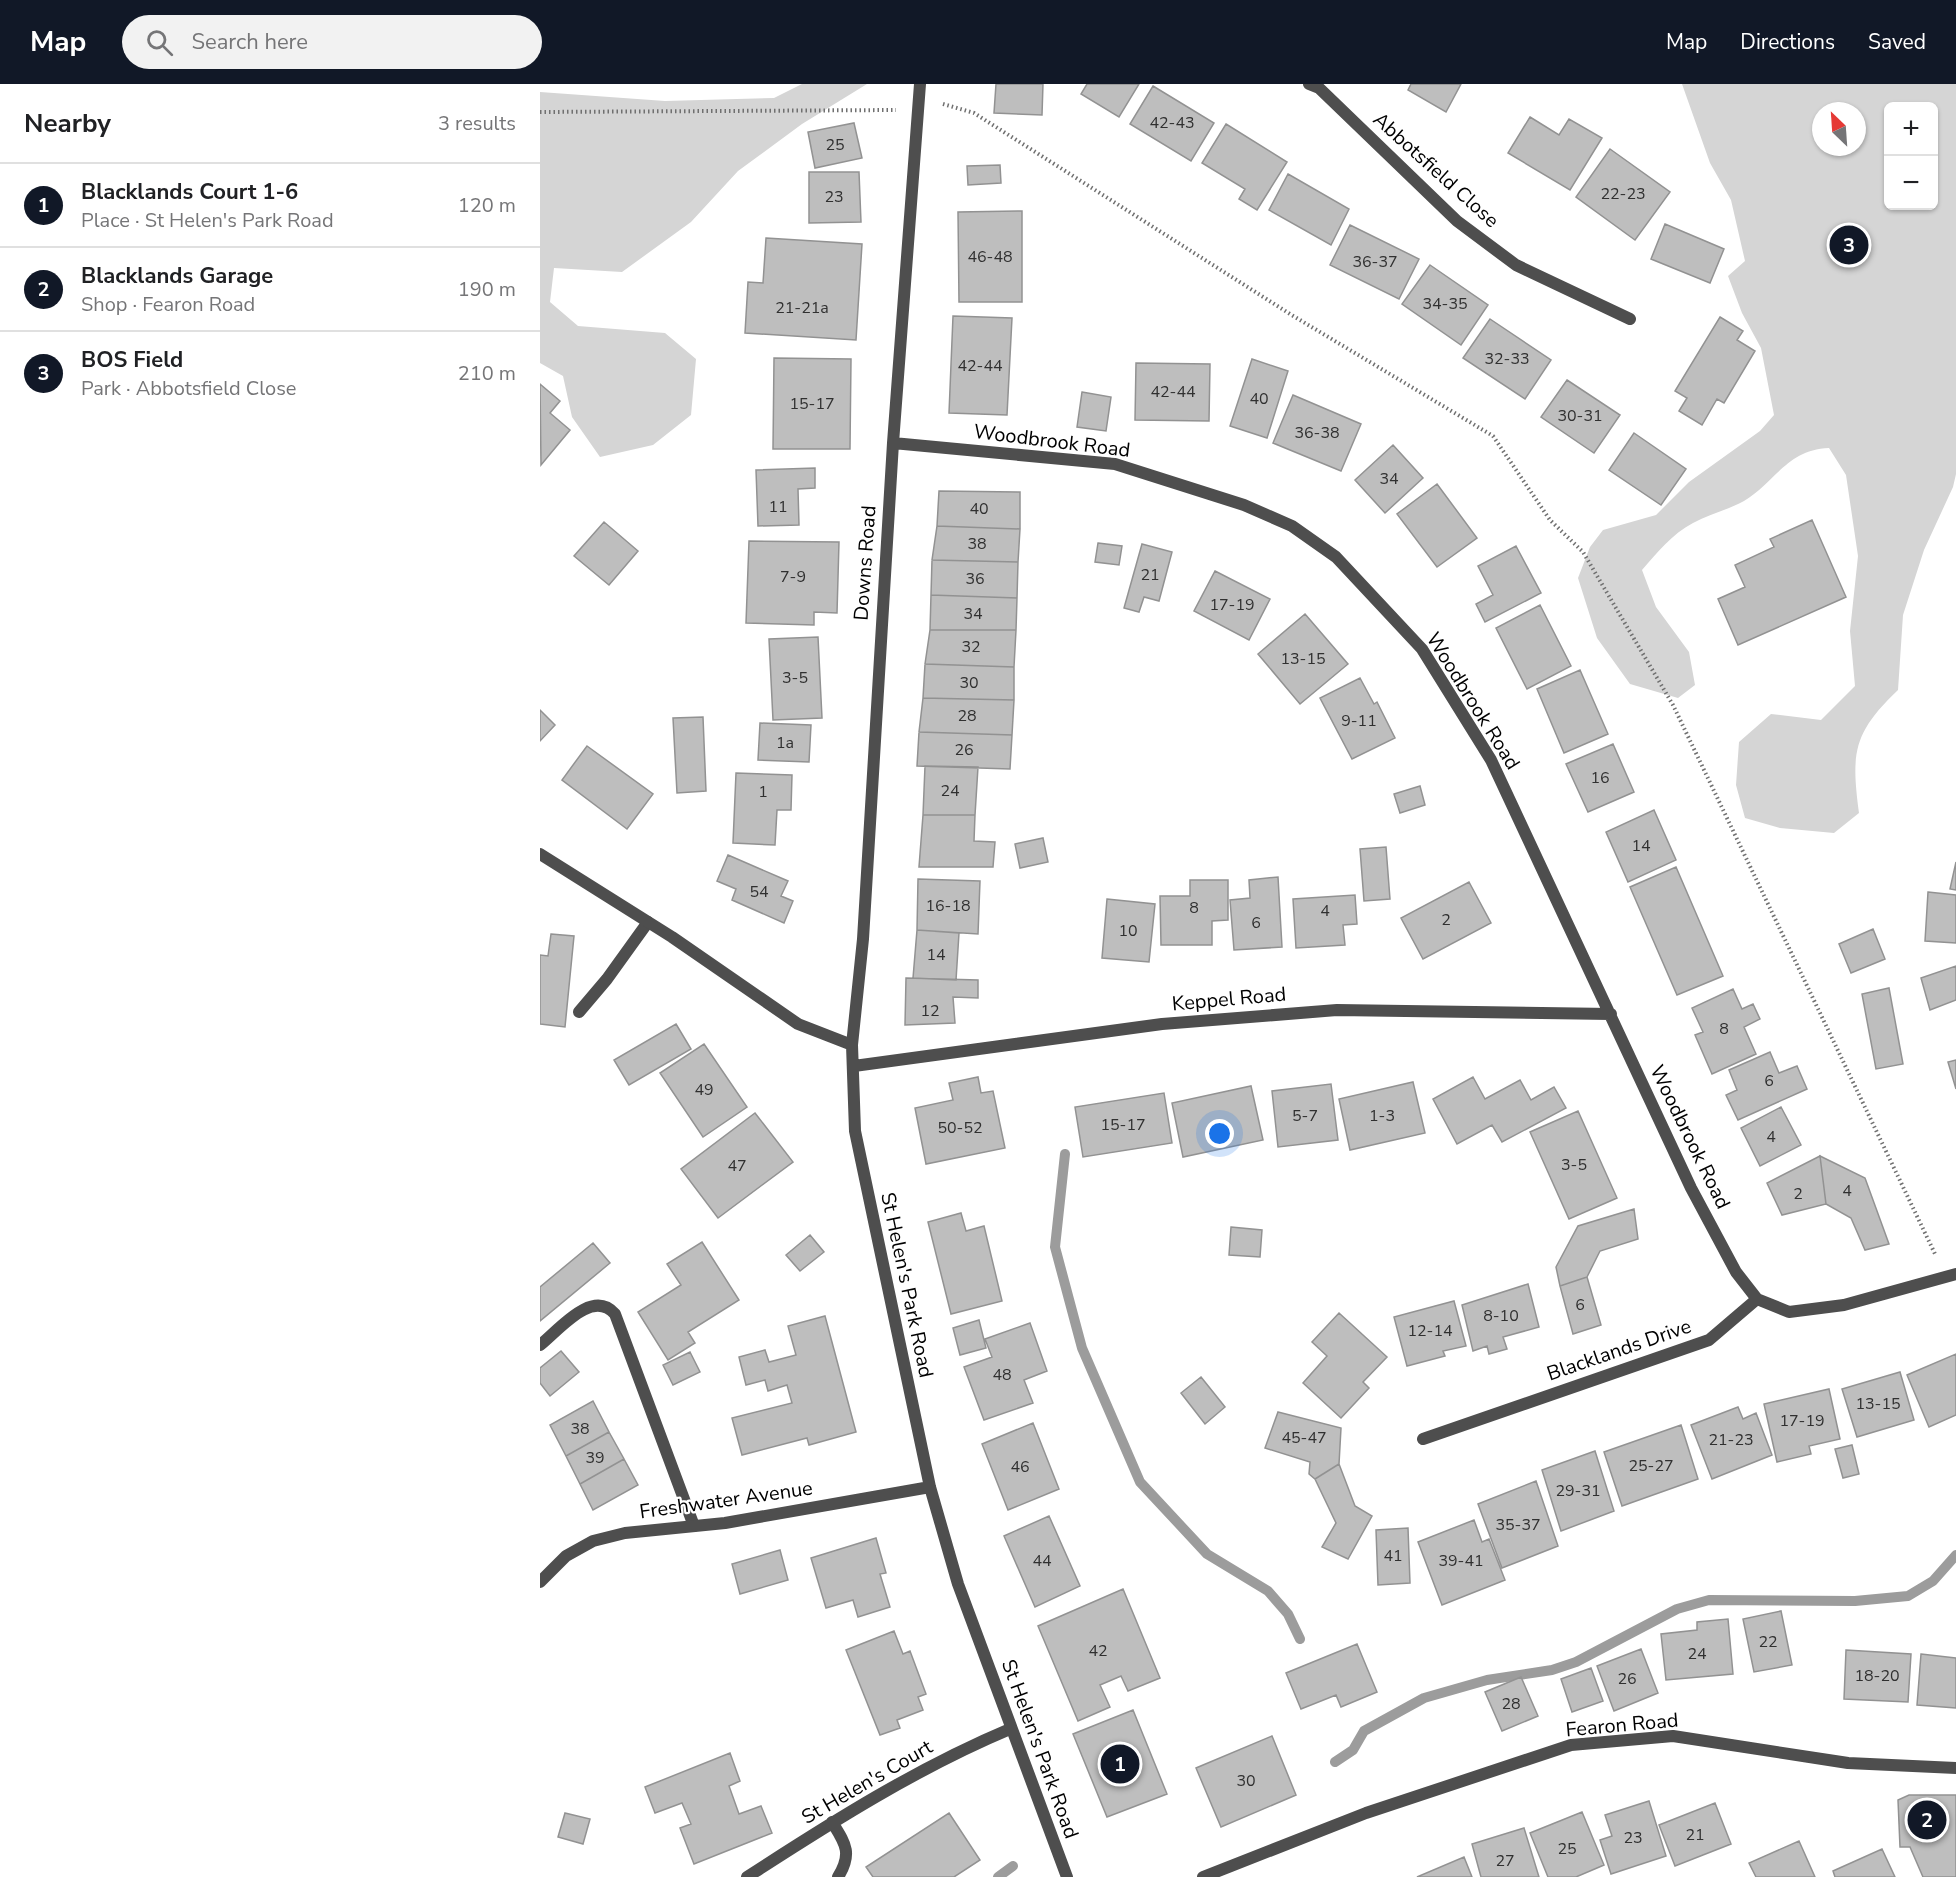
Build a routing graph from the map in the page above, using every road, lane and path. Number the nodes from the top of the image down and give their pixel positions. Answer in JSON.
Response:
{"nodes":[{"id":1,"x":1317,"y":85,"type":"edge"},
{"id":2,"x":919,"y":97,"type":"edge"},
{"id":3,"x":540,"y":112,"type":"edge"},
{"id":4,"x":1630,"y":319,"type":"dead end"},
{"id":5,"x":893,"y":443,"type":"junction"},
{"id":6,"x":540,"y":854,"type":"edge"},
{"id":7,"x":648,"y":922,"type":"junction"},
{"id":8,"x":579,"y":1012,"type":"dead end"},
{"id":9,"x":1611,"y":1014,"type":"junction"},
{"id":10,"x":852,"y":1045,"type":"junction"},
{"id":11,"x":854,"y":1066,"type":"junction"},
{"id":12,"x":1950,"y":1275,"type":"edge"},
{"id":13,"x":1757,"y":1299,"type":"junction"},
{"id":14,"x":540,"y":1345,"type":"edge"},
{"id":15,"x":1423,"y":1439,"type":"dead end"},
{"id":16,"x":930,"y":1487,"type":"junction"},
{"id":17,"x":693,"y":1526,"type":"junction"},
{"id":18,"x":540,"y":1582,"type":"edge"},
{"id":19,"x":1010,"y":1729,"type":"junction"},
{"id":20,"x":1956,"y":1768,"type":"edge"},
{"id":21,"x":832,"y":1822,"type":"junction"},
{"id":22,"x":747,"y":1877,"type":"edge"},
{"id":23,"x":838,"y":1877,"type":"edge"},
{"id":24,"x":1067,"y":1877,"type":"edge"},
{"id":25,"x":1203,"y":1877,"type":"edge"}],
"edges":[{"from":1,"to":4,"type":"street","name":"Abbotsfield Close"},
{"from":2,"to":3,"type":"path"},
{"from":2,"to":5,"type":"street","name":"Downs Road"},
{"from":2,"to":12,"type":"path"},
{"from":5,"to":9,"type":"street","name":"Woodbrook Road"},
{"from":5,"to":10,"type":"street","name":"Downs Road"},
{"from":6,"to":7,"type":"street"},
{"from":7,"to":8,"type":"street"},
{"from":7,"to":10,"type":"street"},
{"from":9,"to":11,"type":"street","name":"Keppel Road"},
{"from":9,"to":13,"type":"street","name":"Woodbrook Road"},
{"from":10,"to":11,"type":"street","name":"St Helen's Park Road"},
{"from":11,"to":16,"type":"street","name":"St Helen's Park Road"},
{"from":12,"to":13,"type":"street"},
{"from":13,"to":15,"type":"street","name":"Blacklands Drive"},
{"from":14,"to":17,"type":"street"},
{"from":16,"to":17,"type":"street","name":"Freshwater Avenue"},
{"from":16,"to":19,"type":"street","name":"St Helen's Park Road"},
{"from":17,"to":18,"type":"street","name":"Freshwater Avenue"},
{"from":19,"to":21,"type":"street","name":"St Helen's Court"},
{"from":19,"to":24,"type":"street","name":"St Helen's Park Road"},
{"from":20,"to":25,"type":"street","name":"Fearon Road"},
{"from":21,"to":22,"type":"street","name":"St Helen's Court"},
{"from":21,"to":23,"type":"street"}]}
